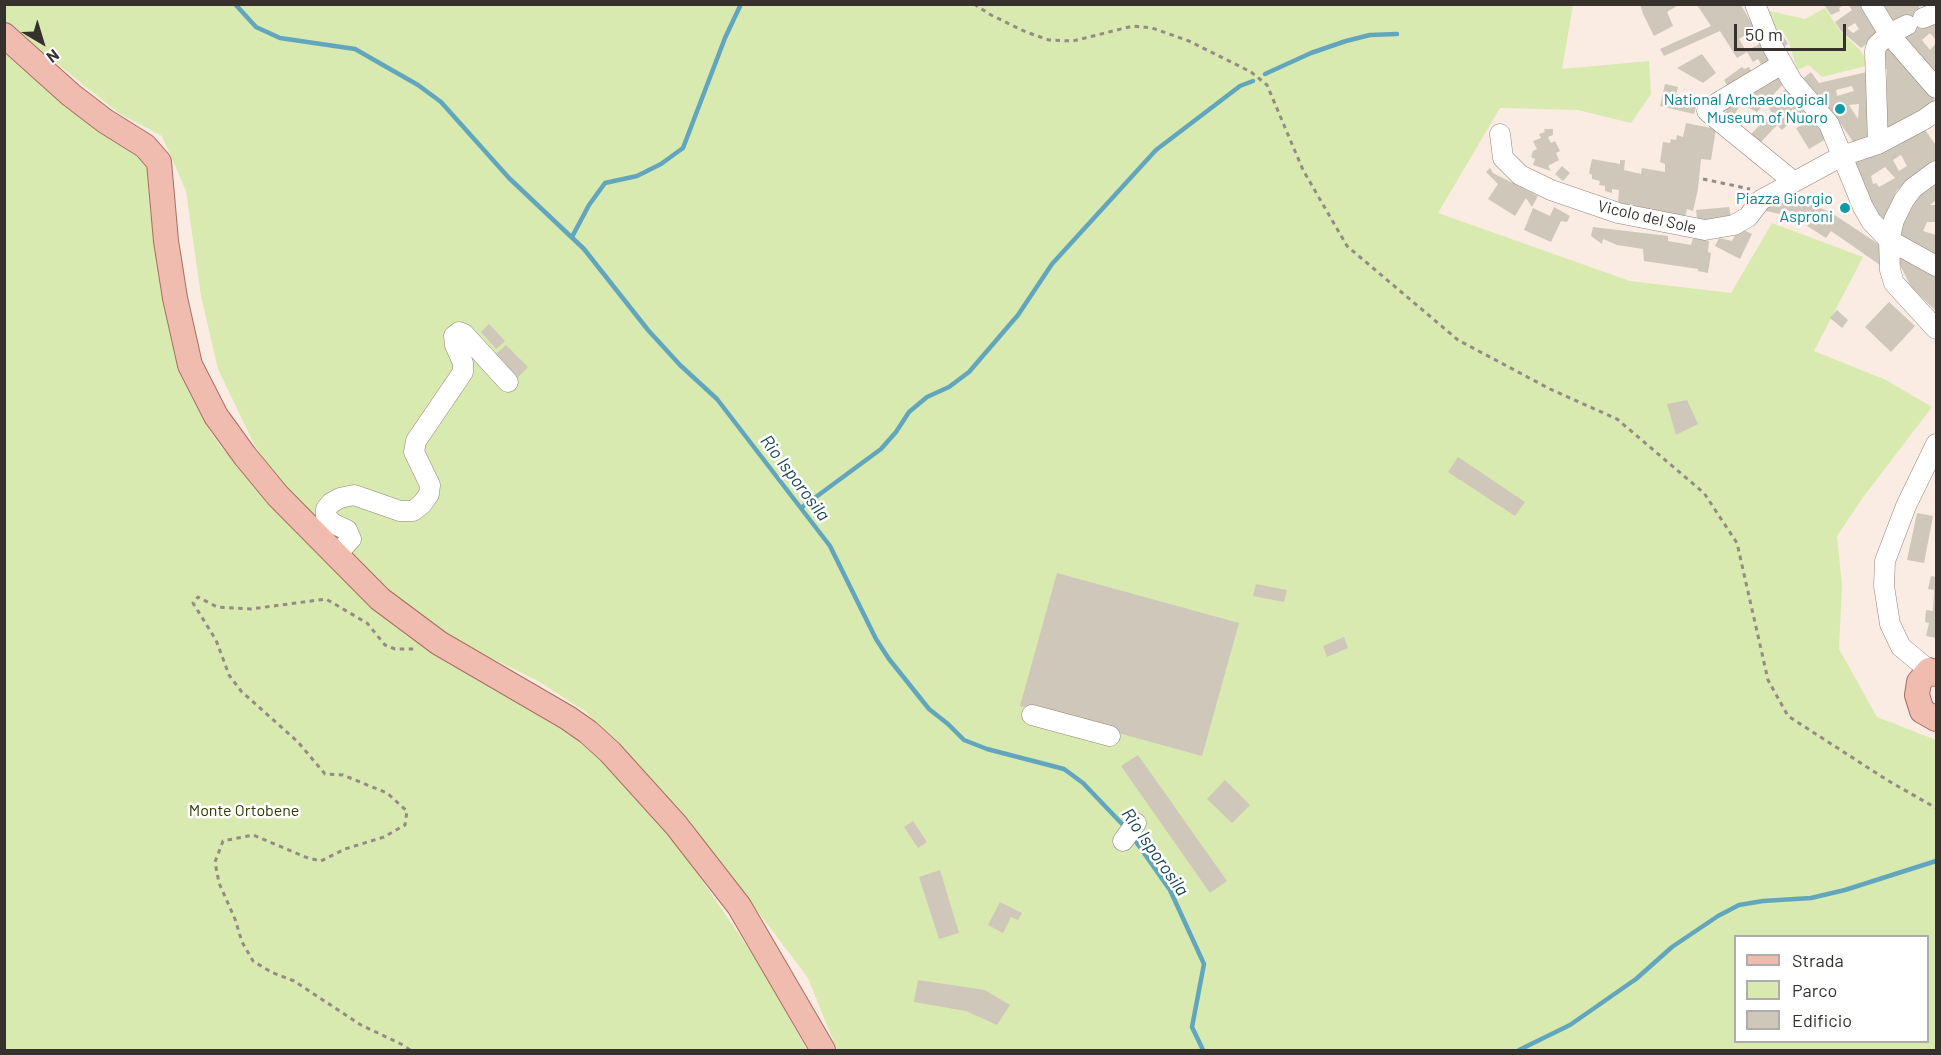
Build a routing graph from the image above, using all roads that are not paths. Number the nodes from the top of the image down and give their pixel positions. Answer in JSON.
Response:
{"nodes":[{"id":1,"x":1755,"y":4,"type":"edge"},
{"id":2,"x":1871,"y":4,"type":"edge"},
{"id":3,"x":1922,"y":18,"type":"edge"},
{"id":4,"x":1889,"y":34,"type":"junction"},
{"id":5,"x":4,"y":35,"type":"edge"},
{"id":6,"x":1782,"y":64,"type":"junction"},
{"id":7,"x":1936,"y":88,"type":"edge"},
{"id":8,"x":1936,"y":111,"type":"edge"},
{"id":9,"x":1500,"y":134,"type":"dead end"},
{"id":10,"x":1878,"y":144,"type":"junction"},
{"id":11,"x":1842,"y":156,"type":"junction"},
{"id":12,"x":1936,"y":171,"type":"edge"},
{"id":13,"x":1794,"y":182,"type":"junction"},
{"id":14,"x":1889,"y":240,"type":"junction"},
{"id":15,"x":1936,"y":266,"type":"edge"},
{"id":16,"x":1936,"y":329,"type":"edge"},
{"id":17,"x":508,"y":382,"type":"dead end"},
{"id":18,"x":1936,"y":444,"type":"edge"},
{"id":19,"x":336,"y":555,"type":"junction"},
{"id":20,"x":1933,"y":672,"type":"edge"},
{"id":21,"x":1032,"y":715,"type":"dead end"},
{"id":22,"x":1936,"y":719,"type":"edge"},
{"id":23,"x":1110,"y":736,"type":"dead end"},
{"id":24,"x":1136,"y":824,"type":"dead end"},
{"id":25,"x":1123,"y":841,"type":"dead end"},
{"id":26,"x":823,"y":1050,"type":"edge"}],
"edges":[{"from":1,"to":6,"type":"street"},
{"from":2,"to":4,"type":"street"},
{"from":3,"to":4,"type":"street"},
{"from":4,"to":7,"type":"street"},
{"from":4,"to":10,"type":"street"},
{"from":5,"to":19,"type":"main road"},
{"from":6,"to":11,"type":"street"},
{"from":6,"to":13,"type":"street"},
{"from":8,"to":10,"type":"street","name":"Vicolo del Sole"},
{"from":9,"to":13,"type":"street","name":"Vicolo del Sole"},
{"from":10,"to":11,"type":"street","name":"Vicolo del Sole"},
{"from":11,"to":13,"type":"street","name":"Vicolo del Sole"},
{"from":11,"to":14,"type":"street"},
{"from":12,"to":14,"type":"street"},
{"from":14,"to":15,"type":"street"},
{"from":14,"to":16,"type":"street"},
{"from":17,"to":19,"type":"street"},
{"from":18,"to":20,"type":"street"},
{"from":19,"to":26,"type":"main road"},
{"from":20,"to":22,"type":"main road"},
{"from":21,"to":23,"type":"street"},
{"from":24,"to":25,"type":"street"}]}
